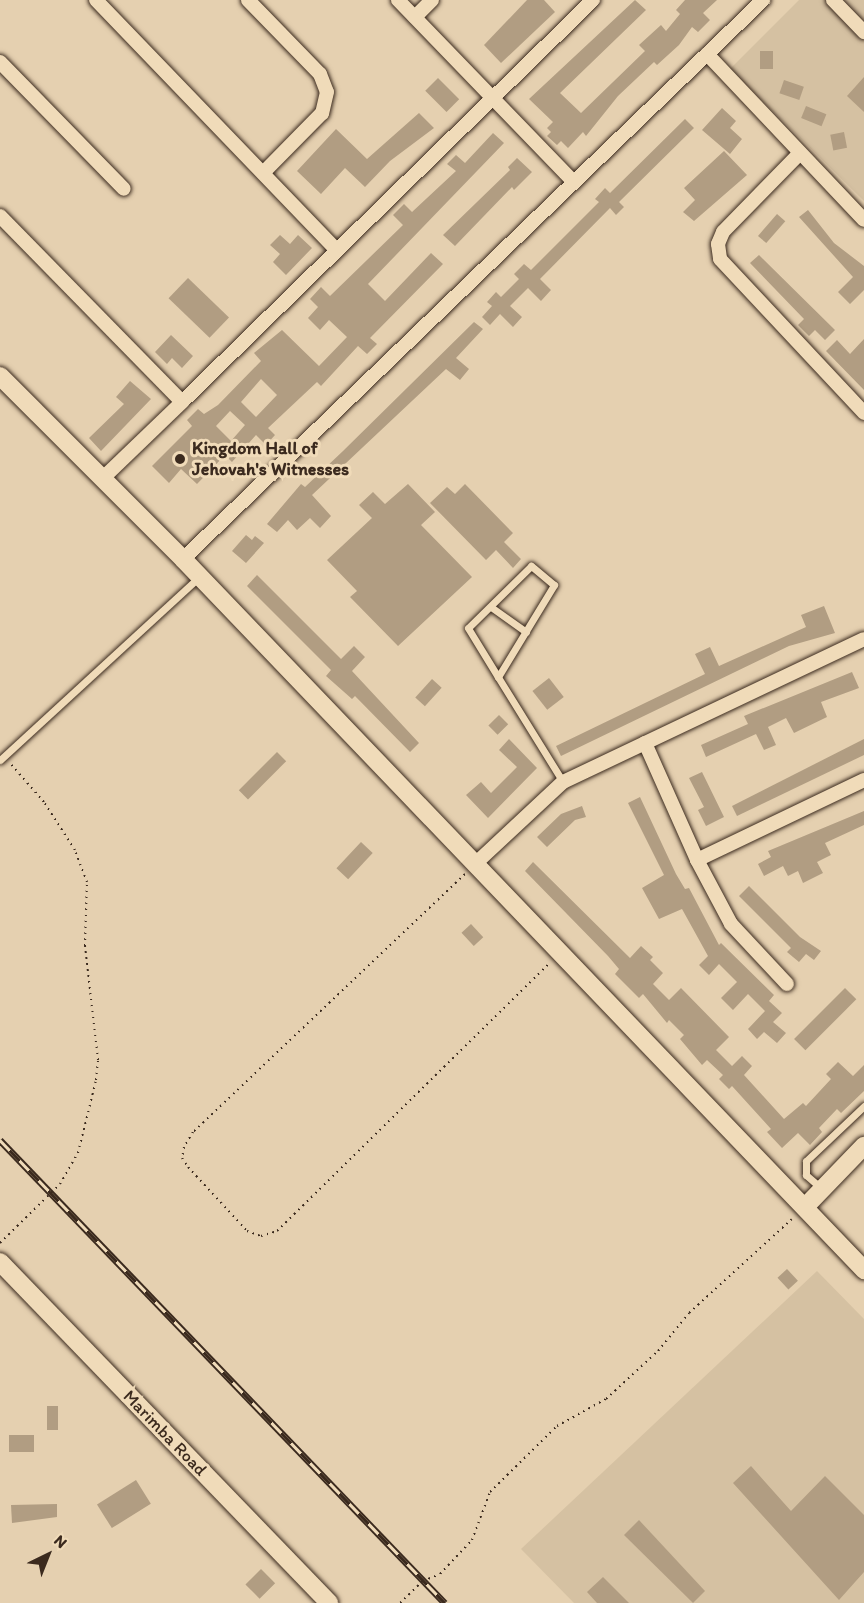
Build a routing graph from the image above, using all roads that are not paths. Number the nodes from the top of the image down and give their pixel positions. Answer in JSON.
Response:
{"nodes":[{"id":1,"x":96,"y":0,"type":"edge"},
{"id":2,"x":248,"y":0,"type":"edge"},
{"id":3,"x":399,"y":0,"type":"edge"},
{"id":4,"x":432,"y":0,"type":"edge"},
{"id":5,"x":593,"y":0,"type":"edge"},
{"id":6,"x":763,"y":0,"type":"edge"},
{"id":7,"x":832,"y":0,"type":"edge"},
{"id":8,"x":415,"y":17,"type":"junction"},
{"id":9,"x":864,"y":32,"type":"edge"},
{"id":10,"x":707,"y":54,"type":"junction"},
{"id":11,"x":0,"y":62,"type":"edge"},
{"id":12,"x":493,"y":99,"type":"junction"},
{"id":13,"x":800,"y":153,"type":"junction"},
{"id":14,"x":263,"y":173,"type":"junction"},
{"id":15,"x":574,"y":182,"type":"junction"},
{"id":16,"x":124,"y":189,"type":"dead end"},
{"id":17,"x":0,"y":216,"type":"edge"},
{"id":18,"x":864,"y":220,"type":"edge"},
{"id":19,"x":336,"y":249,"type":"junction"},
{"id":20,"x":0,"y":376,"type":"edge"},
{"id":21,"x":182,"y":402,"type":"junction"},
{"id":22,"x":864,"y":413,"type":"edge"},
{"id":23,"x":102,"y":479,"type":"junction"},
{"id":24,"x":183,"y":559,"type":"junction"},
{"id":25,"x":200,"y":576,"type":"junction"},
{"id":26,"x":490,"y":607,"type":"junction"},
{"id":27,"x":526,"y":632,"type":"junction"},
{"id":28,"x":864,"y":639,"type":"edge"},
{"id":29,"x":498,"y":677,"type":"junction"},
{"id":30,"x":645,"y":743,"type":"junction"},
{"id":31,"x":2,"y":758,"type":"edge"},
{"id":32,"x":864,"y":780,"type":"edge"},
{"id":33,"x":563,"y":782,"type":"junction"},
{"id":34,"x":697,"y":860,"type":"junction"},
{"id":35,"x":475,"y":864,"type":"junction"},
{"id":36,"x":787,"y":984,"type":"dead end"},
{"id":37,"x":864,"y":1106,"type":"edge"},
{"id":38,"x":864,"y":1146,"type":"edge"},
{"id":39,"x":821,"y":1188,"type":"junction"},
{"id":40,"x":805,"y":1207,"type":"junction"},
{"id":41,"x":0,"y":1262,"type":"edge"},
{"id":42,"x":864,"y":1270,"type":"edge"},
{"id":43,"x":329,"y":1603,"type":"edge"}],
"edges":[{"from":1,"to":14,"type":"street"},
{"from":2,"to":14,"type":"street"},
{"from":3,"to":8,"type":"street"},
{"from":4,"to":8,"type":"street"},
{"from":5,"to":12,"type":"street"},
{"from":6,"to":10,"type":"street"},
{"from":7,"to":9,"type":"street"},
{"from":8,"to":12,"type":"street"},
{"from":10,"to":13,"type":"street"},
{"from":10,"to":15,"type":"street"},
{"from":11,"to":16,"type":"street"},
{"from":12,"to":15,"type":"street"},
{"from":12,"to":19,"type":"street"},
{"from":13,"to":18,"type":"street"},
{"from":13,"to":22,"type":"street"},
{"from":14,"to":19,"type":"street"},
{"from":15,"to":24,"type":"street"},
{"from":17,"to":21,"type":"street"},
{"from":19,"to":21,"type":"street"},
{"from":20,"to":23,"type":"street"},
{"from":21,"to":23,"type":"street"},
{"from":23,"to":24,"type":"street"},
{"from":24,"to":25,"type":"street"},
{"from":25,"to":31,"type":"lane"},
{"from":25,"to":35,"type":"street"},
{"from":26,"to":27,"type":"lane"},
{"from":26,"to":27,"type":"lane"},
{"from":26,"to":29,"type":"lane"},
{"from":27,"to":29,"type":"lane"},
{"from":28,"to":30,"type":"street"},
{"from":29,"to":33,"type":"lane"},
{"from":30,"to":33,"type":"street"},
{"from":30,"to":34,"type":"street"},
{"from":32,"to":34,"type":"street"},
{"from":33,"to":35,"type":"street"},
{"from":34,"to":36,"type":"street"},
{"from":35,"to":40,"type":"street"},
{"from":37,"to":39,"type":"lane"},
{"from":38,"to":39,"type":"street"},
{"from":39,"to":40,"type":"street"},
{"from":40,"to":42,"type":"street"},
{"from":41,"to":43,"type":"street","name":"Marimba Road"}]}
